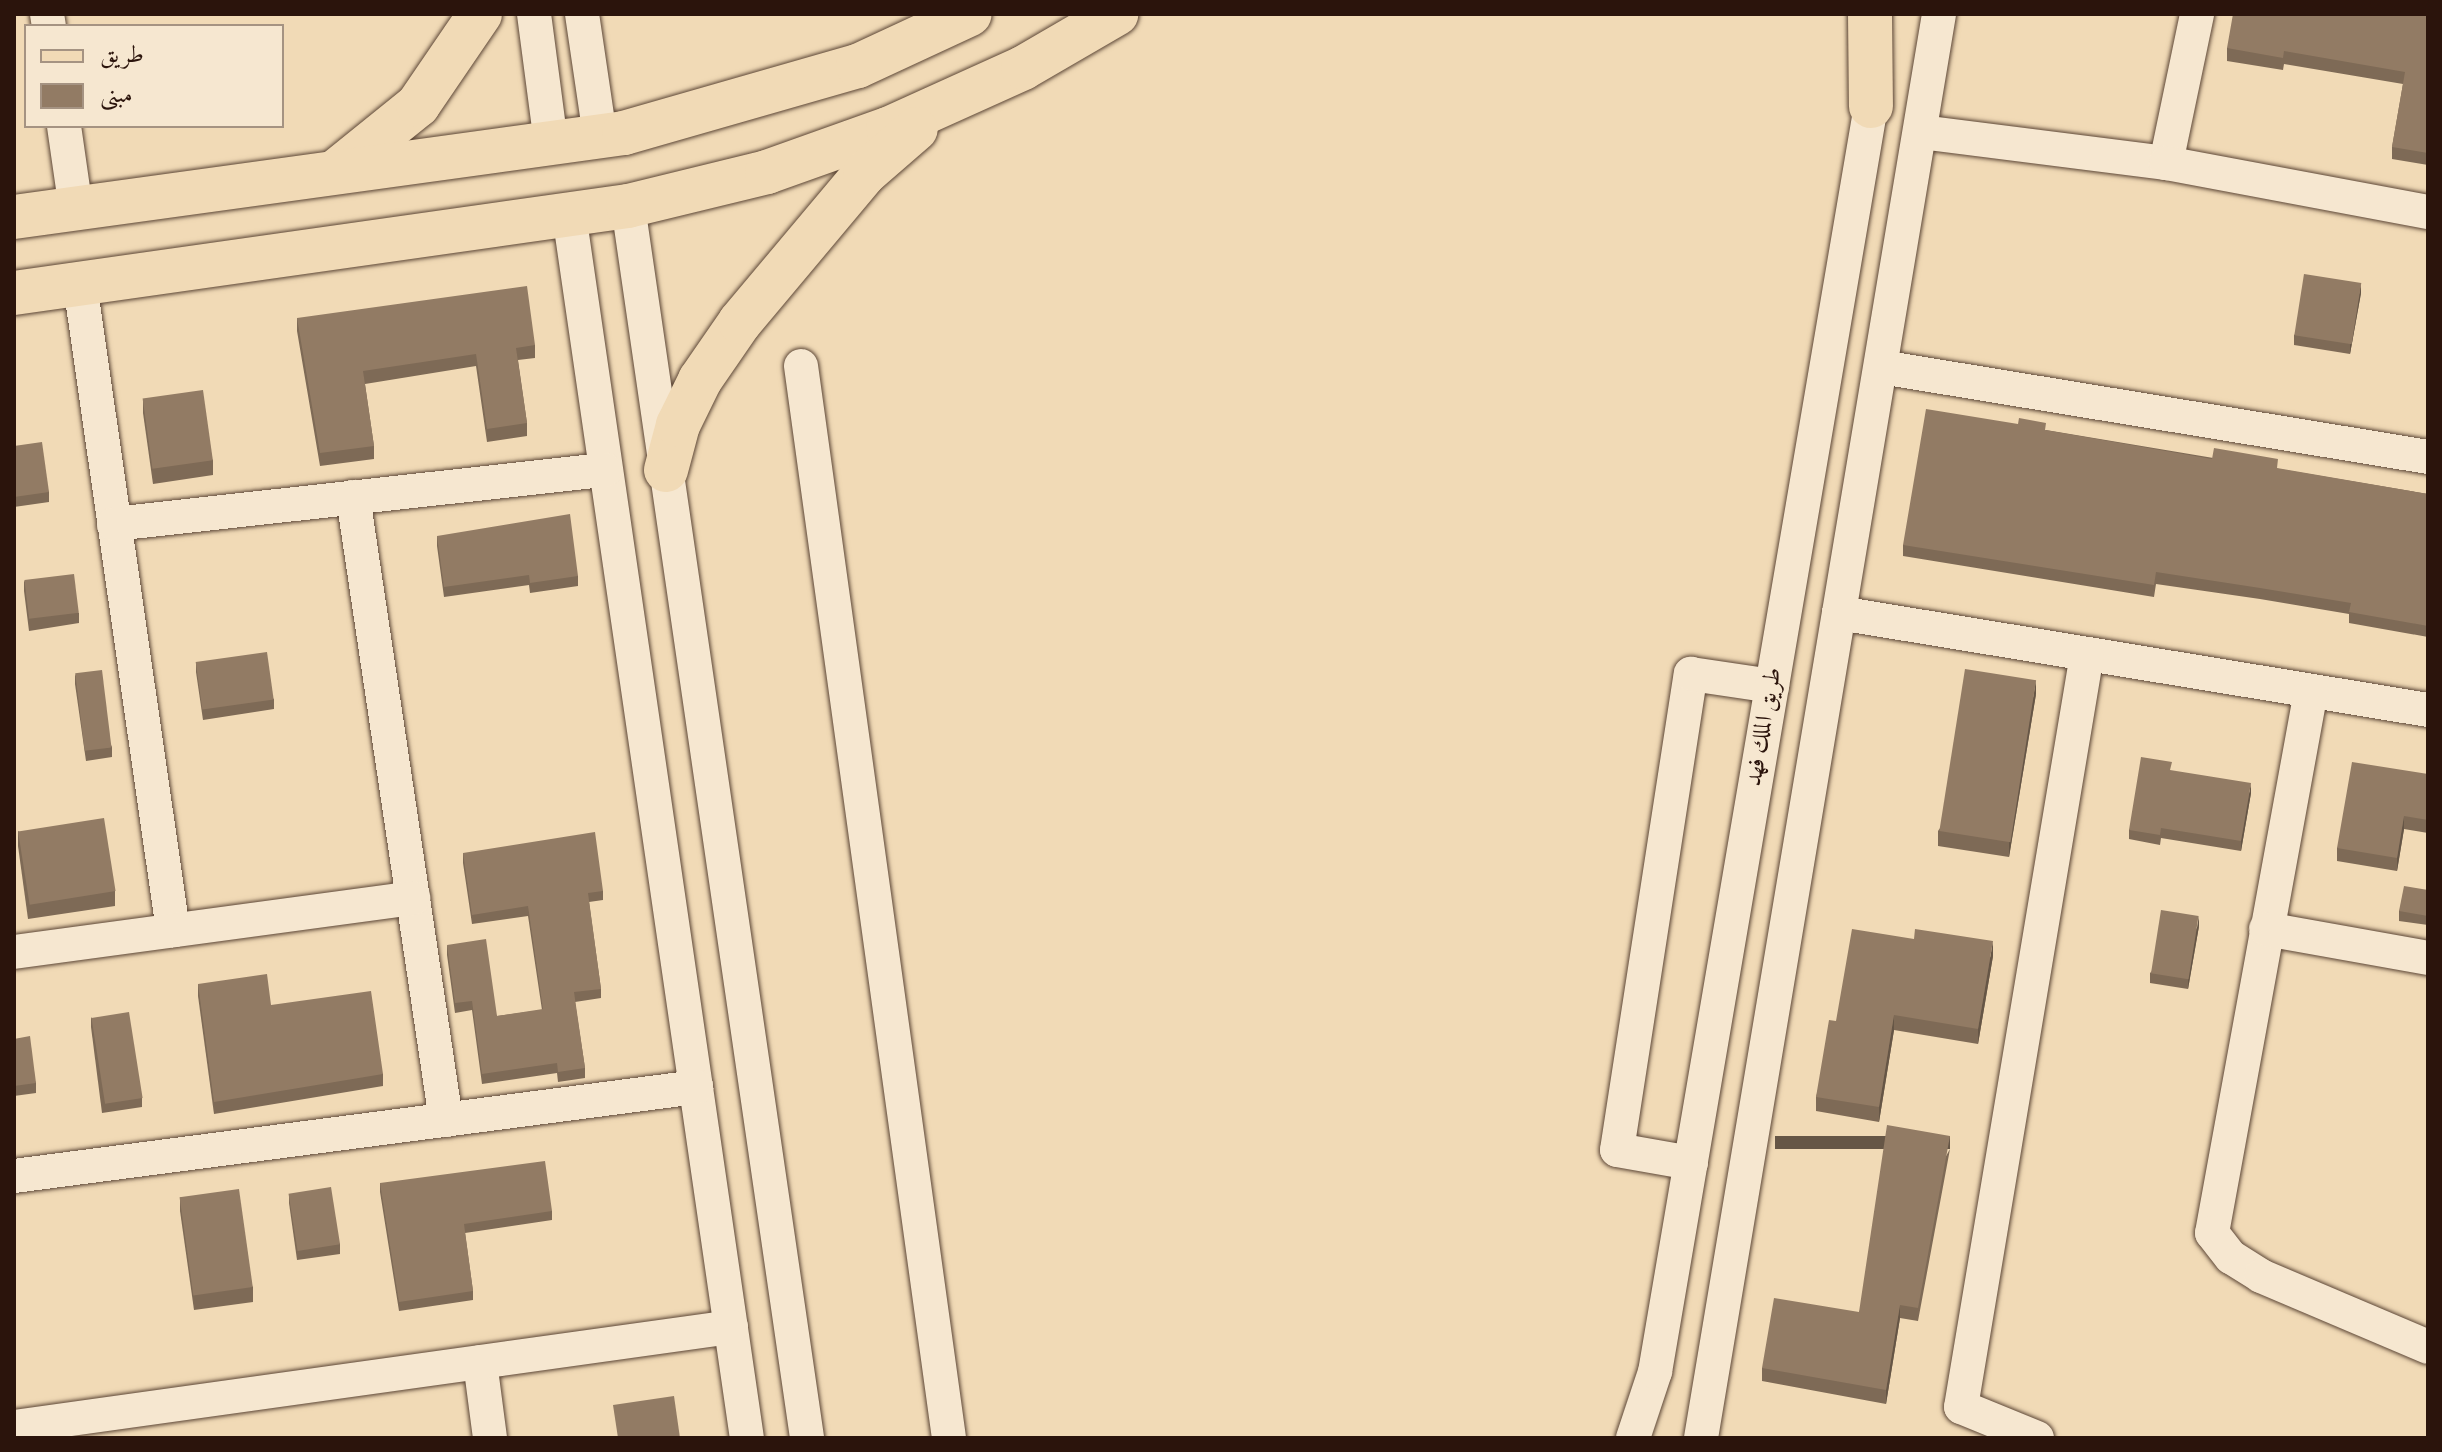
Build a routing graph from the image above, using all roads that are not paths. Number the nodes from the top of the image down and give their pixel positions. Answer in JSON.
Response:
{"nodes":[{"id":1,"x":480,"y":14,"type":"edge"},
{"id":2,"x":534,"y":14,"type":"edge"},
{"id":3,"x":582,"y":14,"type":"edge"},
{"id":4,"x":970,"y":14,"type":"edge"},
{"id":5,"x":1116,"y":14,"type":"edge"},
{"id":6,"x":1870,"y":14,"type":"edge"},
{"id":7,"x":1886,"y":14,"type":"edge"},
{"id":8,"x":1939,"y":14,"type":"edge"},
{"id":9,"x":2197,"y":14,"type":"edge"},
{"id":10,"x":944,"y":104,"type":"junction"},
{"id":11,"x":1871,"y":106,"type":"junction"},
{"id":12,"x":64,"y":128,"type":"edge"},
{"id":13,"x":1921,"y":132,"type":"junction"},
{"id":14,"x":600,"y":136,"type":"junction"},
{"id":15,"x":551,"y":144,"type":"junction"},
{"id":16,"x":2166,"y":163,"type":"junction"},
{"id":17,"x":331,"y":174,"type":"junction"},
{"id":18,"x":628,"y":206,"type":"junction"},
{"id":19,"x":76,"y":209,"type":"junction"},
{"id":20,"x":2428,"y":212,"type":"edge"},
{"id":21,"x":569,"y":214,"type":"junction"},
{"id":22,"x":14,"y":217,"type":"edge"},
{"id":23,"x":80,"y":284,"type":"junction"},
{"id":24,"x":14,"y":293,"type":"edge"},
{"id":25,"x":801,"y":366,"type":"dead end"},
{"id":26,"x":1881,"y":367,"type":"junction"},
{"id":27,"x":2428,"y":457,"type":"edge"},
{"id":28,"x":605,"y":470,"type":"junction"},
{"id":29,"x":666,"y":470,"type":"junction"},
{"id":30,"x":353,"y":497,"type":"junction"},
{"id":31,"x":114,"y":524,"type":"junction"},
{"id":32,"x":1839,"y":613,"type":"junction"},
{"id":33,"x":2087,"y":654,"type":"junction"},
{"id":34,"x":1772,"y":686,"type":"junction"},
{"id":35,"x":2311,"y":691,"type":"junction"},
{"id":36,"x":2428,"y":710,"type":"edge"},
{"id":37,"x":413,"y":898,"type":"junction"},
{"id":38,"x":2266,"y":929,"type":"junction"},
{"id":39,"x":173,"y":930,"type":"junction"},
{"id":40,"x":14,"y":952,"type":"edge"},
{"id":41,"x":2428,"y":958,"type":"edge"},
{"id":42,"x":696,"y":1087,"type":"junction"},
{"id":43,"x":446,"y":1120,"type":"junction"},
{"id":44,"x":1691,"y":1163,"type":"junction"},
{"id":45,"x":14,"y":1176,"type":"edge"},
{"id":46,"x":731,"y":1327,"type":"junction"},
{"id":47,"x":2428,"y":1347,"type":"edge"},
{"id":48,"x":1714,"y":1353,"type":"junction"},
{"id":49,"x":1657,"y":1358,"type":"junction"},
{"id":50,"x":480,"y":1362,"type":"junction"},
{"id":51,"x":14,"y":1427,"type":"edge"},
{"id":52,"x":490,"y":1438,"type":"edge"},
{"id":53,"x":747,"y":1438,"type":"edge"},
{"id":54,"x":807,"y":1438,"type":"edge"},
{"id":55,"x":949,"y":1438,"type":"edge"},
{"id":56,"x":1611,"y":1438,"type":"edge"},
{"id":57,"x":1633,"y":1438,"type":"edge"},
{"id":58,"x":1701,"y":1438,"type":"edge"},
{"id":59,"x":2037,"y":1438,"type":"edge"}],
"edges":[{"from":1,"to":17,"type":"main road"},
{"from":2,"to":15,"type":"street"},
{"from":3,"to":14,"type":"street"},
{"from":4,"to":14,"type":"main road"},
{"from":5,"to":10,"type":"main road"},
{"from":6,"to":11,"type":"main road"},
{"from":7,"to":11,"type":"street","name":"طريق الملك فهد"},
{"from":8,"to":13,"type":"street"},
{"from":9,"to":16,"type":"street"},
{"from":10,"to":18,"type":"main road"},
{"from":10,"to":29,"type":"main road"},
{"from":11,"to":34,"type":"street","name":"طريق الملك فهد"},
{"from":12,"to":19,"type":"street"},
{"from":13,"to":16,"type":"street"},
{"from":13,"to":26,"type":"street"},
{"from":14,"to":15,"type":"main road"},
{"from":15,"to":17,"type":"main road"},
{"from":16,"to":20,"type":"street"},
{"from":17,"to":19,"type":"main road"},
{"from":18,"to":21,"type":"main road"},
{"from":18,"to":29,"type":"street"},
{"from":19,"to":22,"type":"main road"},
{"from":21,"to":23,"type":"main road"},
{"from":21,"to":28,"type":"street"},
{"from":23,"to":24,"type":"main road"},
{"from":23,"to":31,"type":"street"},
{"from":25,"to":55,"type":"street"},
{"from":26,"to":27,"type":"street"},
{"from":26,"to":32,"type":"street"},
{"from":28,"to":30,"type":"street"},
{"from":28,"to":42,"type":"street"},
{"from":29,"to":54,"type":"street"},
{"from":30,"to":31,"type":"street"},
{"from":30,"to":37,"type":"street"},
{"from":31,"to":39,"type":"street"},
{"from":32,"to":33,"type":"street"},
{"from":32,"to":48,"type":"street"},
{"from":33,"to":35,"type":"street"},
{"from":33,"to":59,"type":"street"},
{"from":34,"to":44,"type":"street","name":"طريق الملك فهد"},
{"from":34,"to":44,"type":"street"},
{"from":35,"to":36,"type":"street"},
{"from":35,"to":38,"type":"street"},
{"from":37,"to":39,"type":"street"},
{"from":37,"to":43,"type":"street"},
{"from":38,"to":41,"type":"street"},
{"from":38,"to":47,"type":"street"},
{"from":39,"to":40,"type":"street"},
{"from":42,"to":43,"type":"street"},
{"from":42,"to":46,"type":"street"},
{"from":43,"to":45,"type":"street"},
{"from":44,"to":49,"type":"street","name":"طريق الملك فهد"},
{"from":46,"to":50,"type":"street"},
{"from":46,"to":53,"type":"street"},
{"from":48,"to":49,"type":"street"},
{"from":48,"to":58,"type":"street"},
{"from":49,"to":56,"type":"street"},
{"from":49,"to":57,"type":"street","name":"طريق الملك فهد"},
{"from":50,"to":51,"type":"street"},
{"from":50,"to":52,"type":"street"}]}
